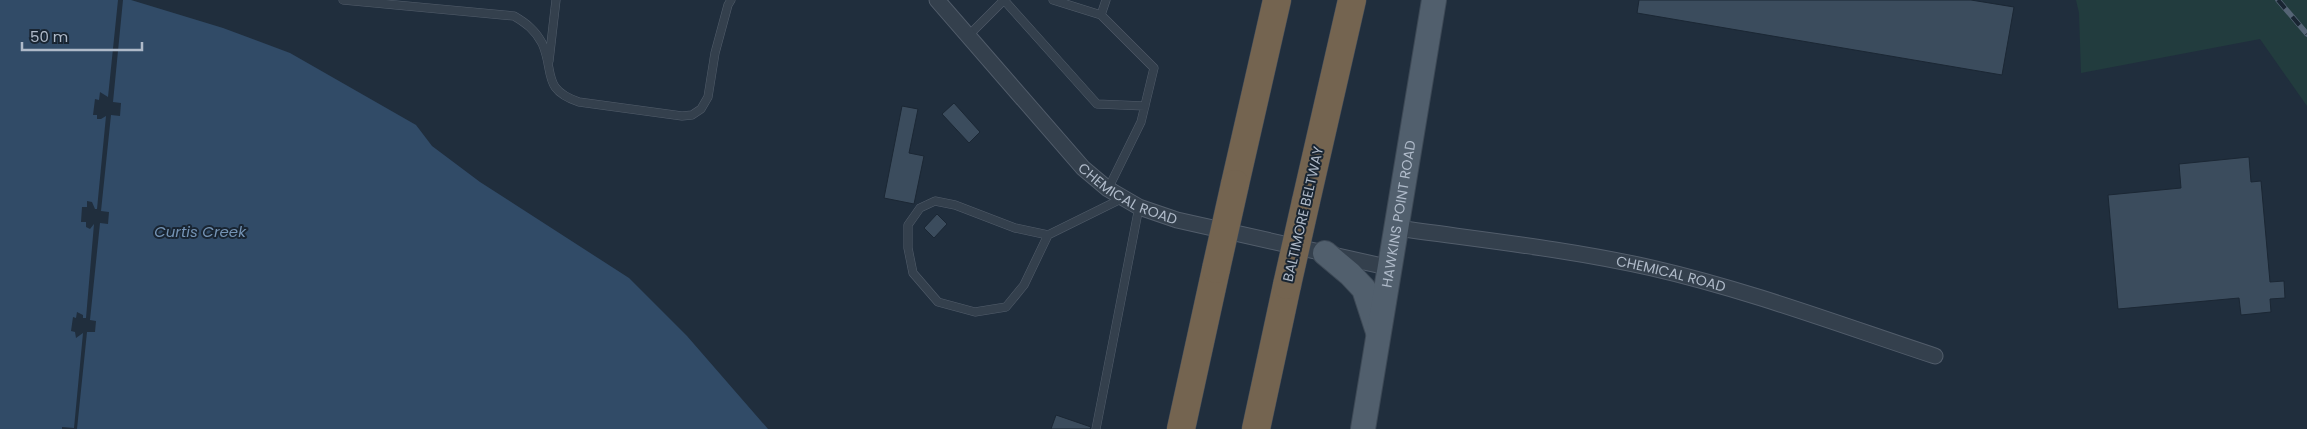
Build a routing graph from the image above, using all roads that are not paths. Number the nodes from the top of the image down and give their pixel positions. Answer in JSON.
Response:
{"nodes":[{"id":1,"x":344,"y":0,"type":"edge"},
{"id":2,"x":556,"y":0,"type":"edge"},
{"id":3,"x":731,"y":0,"type":"edge"},
{"id":4,"x":937,"y":0,"type":"edge"},
{"id":5,"x":1004,"y":0,"type":"edge"},
{"id":6,"x":1053,"y":0,"type":"edge"},
{"id":7,"x":1106,"y":0,"type":"edge"},
{"id":8,"x":1277,"y":0,"type":"edge"},
{"id":9,"x":1352,"y":0,"type":"edge"},
{"id":10,"x":1434,"y":0,"type":"edge"},
{"id":11,"x":1101,"y":15,"type":"junction"},
{"id":12,"x":968,"y":36,"type":"junction"},
{"id":13,"x":548,"y":65,"type":"junction"},
{"id":14,"x":1145,"y":106,"type":"junction"},
{"id":15,"x":1108,"y":189,"type":"junction"},
{"id":16,"x":1123,"y":198,"type":"junction"},
{"id":17,"x":1139,"y":207,"type":"junction"},
{"id":18,"x":1397,"y":228,"type":"junction"},
{"id":19,"x":1048,"y":235,"type":"junction"},
{"id":20,"x":1325,"y":253,"type":"junction"},
{"id":21,"x":1391,"y":268,"type":"junction"},
{"id":22,"x":1379,"y":335,"type":"junction"},
{"id":23,"x":1935,"y":356,"type":"dead end"},
{"id":24,"x":1096,"y":429,"type":"edge"},
{"id":25,"x":1181,"y":429,"type":"edge"},
{"id":26,"x":1256,"y":429,"type":"edge"},
{"id":27,"x":1363,"y":429,"type":"edge"}],
"edges":[{"from":1,"to":13,"type":"lane"},
{"from":2,"to":13,"type":"lane"},
{"from":3,"to":13,"type":"lane"},
{"from":4,"to":12,"type":"street","name":"CHEMICAL ROAD"},
{"from":5,"to":12,"type":"lane"},
{"from":5,"to":14,"type":"lane"},
{"from":6,"to":11,"type":"lane"},
{"from":7,"to":11,"type":"lane"},
{"from":8,"to":25,"type":"highway","bridge":true},
{"from":9,"to":26,"type":"highway","name":"BALTIMORE BELTWAY","bridge":true},
{"from":10,"to":18,"type":"main road","name":"HAWKINS POINT ROAD"},
{"from":11,"to":14,"type":"lane"},
{"from":12,"to":15,"type":"street","name":"CHEMICAL ROAD"},
{"from":14,"to":15,"type":"lane"},
{"from":15,"to":16,"type":"street","name":"CHEMICAL ROAD"},
{"from":16,"to":17,"type":"street","name":"CHEMICAL ROAD"},
{"from":16,"to":19,"type":"lane"},
{"from":17,"to":20,"type":"street","name":"CHEMICAL ROAD"},
{"from":17,"to":24,"type":"lane"},
{"from":18,"to":21,"type":"main road","name":"HAWKINS POINT ROAD"},
{"from":18,"to":23,"type":"street","name":"CHEMICAL ROAD"},
{"from":19,"to":19,"type":"lane"},
{"from":20,"to":21,"type":"street","name":"CHEMICAL ROAD"},
{"from":20,"to":22,"type":"main road"},
{"from":21,"to":22,"type":"main road","name":"HAWKINS POINT ROAD"},
{"from":22,"to":27,"type":"main road","name":"HAWKINS POINT ROAD"}]}
